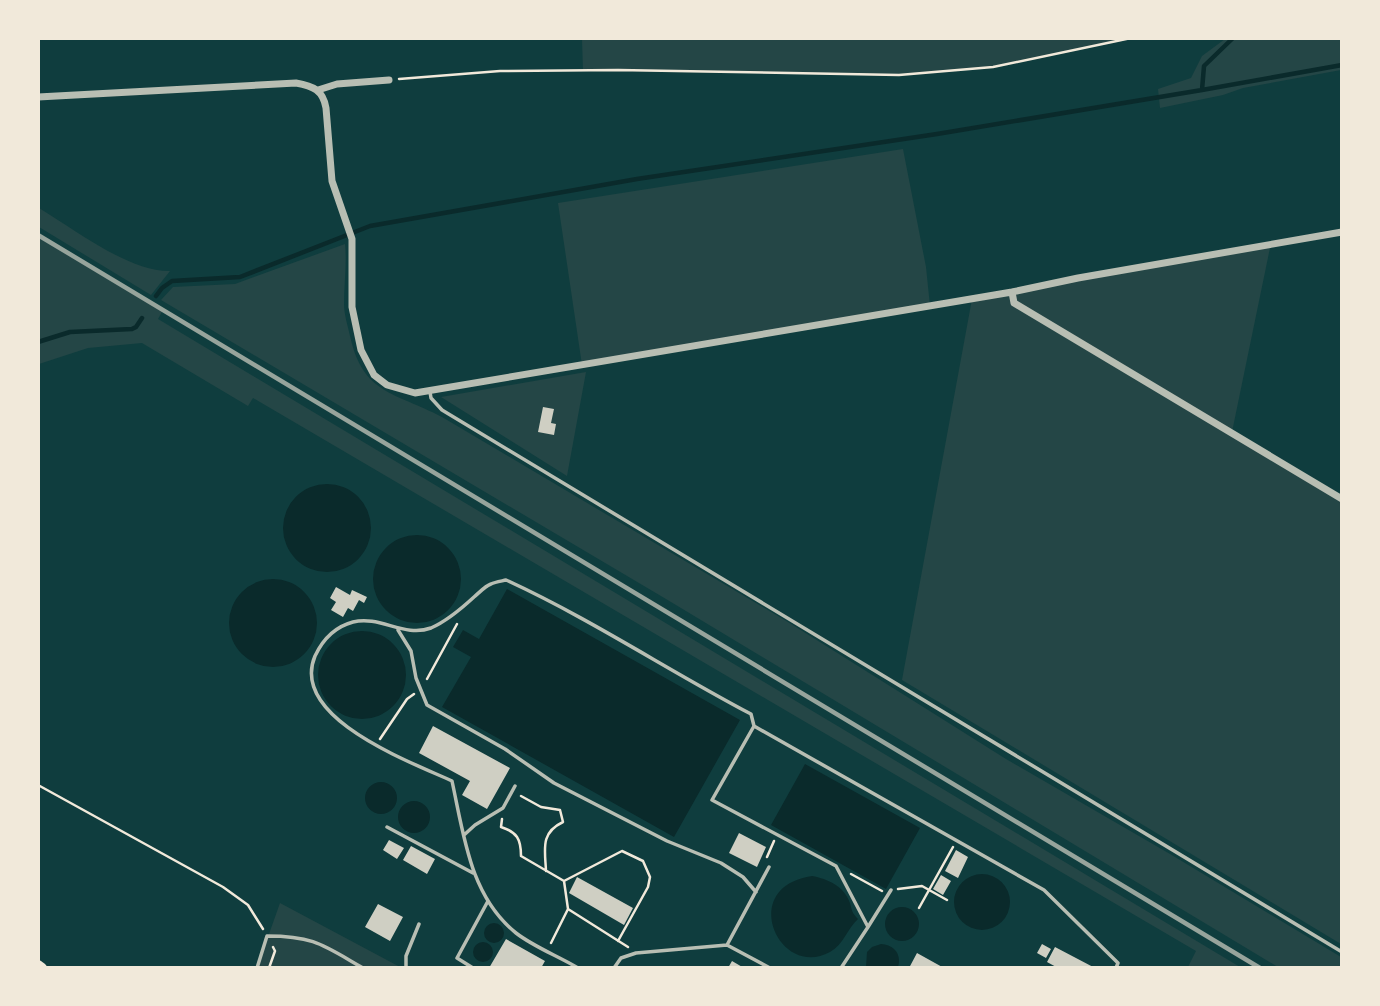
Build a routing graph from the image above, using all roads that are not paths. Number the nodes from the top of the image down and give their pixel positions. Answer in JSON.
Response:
{"nodes":[{"id":1,"x":389,"y":80,"type":"road end"},
{"id":2,"x":318,"y":90,"type":"junction"},
{"id":3,"x":38,"y":97,"type":"edge"},
{"id":4,"x":1342,"y":232,"type":"edge"},
{"id":5,"x":1012,"y":292,"type":"junction"},
{"id":6,"x":429,"y":391,"type":"junction"},
{"id":7,"x":1342,"y":499,"type":"edge"},
{"id":8,"x":398,"y":630,"type":"junction"},
{"id":9,"x":754,"y":726,"type":"junction"},
{"id":10,"x":515,"y":786,"type":"dead end"},
{"id":11,"x":387,"y":827,"type":"dead end"},
{"id":12,"x":464,"y":835,"type":"junction"},
{"id":13,"x":769,"y":867,"type":"road end"},
{"id":14,"x":473,"y":873,"type":"junction"},
{"id":15,"x":756,"y":892,"type":"junction"},
{"id":16,"x":890,"y":892,"type":"road end"},
{"id":17,"x":488,"y":901,"type":"junction"},
{"id":18,"x":419,"y":924,"type":"dead end"},
{"id":19,"x":867,"y":927,"type":"junction"},
{"id":20,"x":727,"y":945,"type":"junction"},
{"id":21,"x":1342,"y":952,"type":"edge"},
{"id":22,"x":257,"y":968,"type":"edge"},
{"id":23,"x":363,"y":968,"type":"edge"},
{"id":24,"x":406,"y":968,"type":"edge"},
{"id":25,"x":473,"y":968,"type":"edge"},
{"id":26,"x":578,"y":968,"type":"edge"},
{"id":27,"x":614,"y":968,"type":"edge"},
{"id":28,"x":770,"y":968,"type":"edge"},
{"id":29,"x":841,"y":968,"type":"edge"},
{"id":30,"x":1116,"y":968,"type":"edge"}],
"edges":[{"from":1,"to":2,"type":"street"},
{"from":2,"to":3,"type":"street"},
{"from":2,"to":6,"type":"street"},
{"from":4,"to":5,"type":"street"},
{"from":5,"to":6,"type":"street"},
{"from":5,"to":7,"type":"street"},
{"from":6,"to":21,"type":"lane"},
{"from":8,"to":9,"type":"lane"},
{"from":8,"to":12,"type":"lane"},
{"from":8,"to":15,"type":"lane"},
{"from":9,"to":19,"type":"lane"},
{"from":9,"to":30,"type":"lane"},
{"from":10,"to":12,"type":"lane"},
{"from":11,"to":14,"type":"lane"},
{"from":12,"to":14,"type":"lane"},
{"from":13,"to":15,"type":"lane"},
{"from":14,"to":17,"type":"lane"},
{"from":15,"to":20,"type":"lane"},
{"from":16,"to":19,"type":"lane"},
{"from":17,"to":25,"type":"lane"},
{"from":17,"to":26,"type":"lane"},
{"from":18,"to":24,"type":"lane"},
{"from":19,"to":29,"type":"lane"},
{"from":20,"to":27,"type":"lane"},
{"from":20,"to":28,"type":"lane"},
{"from":22,"to":23,"type":"lane"}]}
